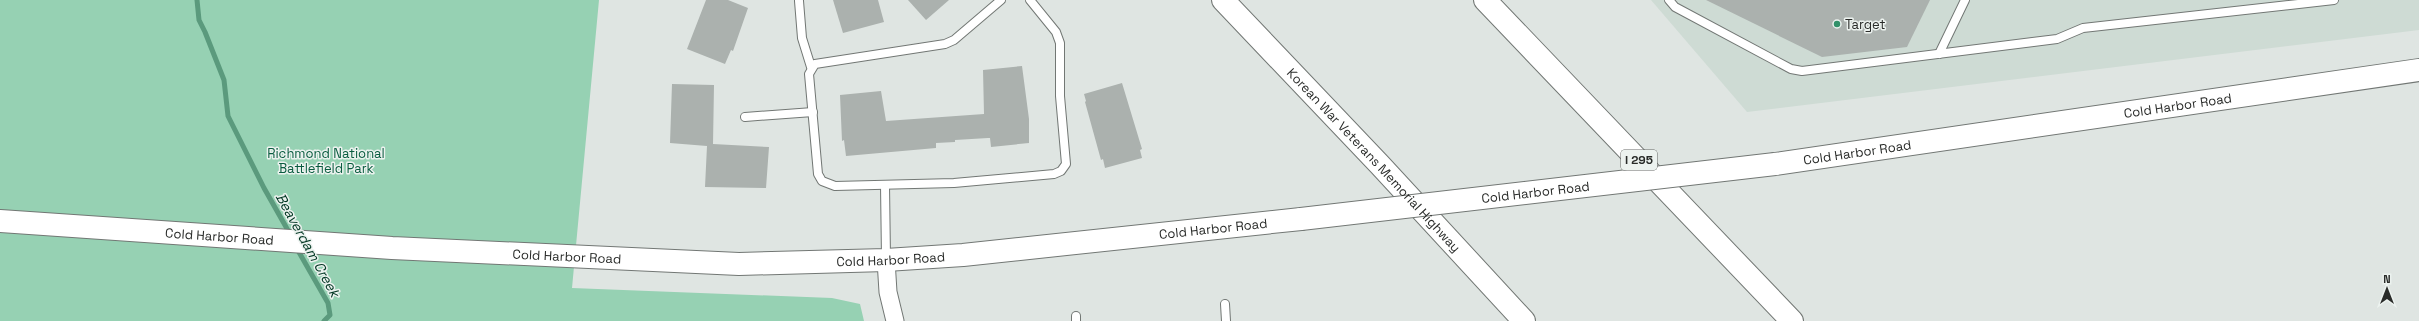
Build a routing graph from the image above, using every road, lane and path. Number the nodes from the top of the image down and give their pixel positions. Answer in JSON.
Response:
{"nodes":[{"id":1,"x":1001,"y":0,"type":"edge"},
{"id":2,"x":1030,"y":0,"type":"edge"},
{"id":3,"x":1223,"y":0,"type":"edge"},
{"id":4,"x":1485,"y":0,"type":"edge"},
{"id":5,"x":1669,"y":0,"type":"edge"},
{"id":6,"x":1965,"y":0,"type":"edge"},
{"id":7,"x":2334,"y":0,"type":"edge"},
{"id":8,"x":799,"y":1,"type":"edge"},
{"id":9,"x":1939,"y":54,"type":"junction"},
{"id":10,"x":811,"y":67,"type":"junction"},
{"id":11,"x":2419,"y":70,"type":"edge"},
{"id":12,"x":813,"y":112,"type":"junction"},
{"id":13,"x":745,"y":117,"type":"dead end"},
{"id":14,"x":885,"y":185,"type":"junction"},
{"id":15,"x":0,"y":221,"type":"edge"},
{"id":16,"x":886,"y":260,"type":"junction"},
{"id":17,"x":1225,"y":304,"type":"dead end"},
{"id":18,"x":894,"y":321,"type":"edge"},
{"id":19,"x":1226,"y":321,"type":"edge"},
{"id":20,"x":1524,"y":321,"type":"edge"},
{"id":21,"x":1792,"y":321,"type":"edge"}],
"edges":[{"from":1,"to":10,"type":"lane"},
{"from":2,"to":14,"type":"lane"},
{"from":3,"to":20,"type":"main road","name":"Korean War Veterans Memorial Highway"},
{"from":4,"to":21,"type":"main road","number":"I 295"},
{"from":5,"to":9,"type":"lane"},
{"from":6,"to":9,"type":"lane"},
{"from":7,"to":9,"type":"lane"},
{"from":8,"to":10,"type":"lane"},
{"from":10,"to":12,"type":"lane"},
{"from":11,"to":16,"type":"main road","name":"Cold Harbor Road","bridge":true},
{"from":12,"to":13,"type":"lane"},
{"from":12,"to":14,"type":"lane"},
{"from":14,"to":16,"type":"lane"},
{"from":15,"to":16,"type":"main road","name":"Cold Harbor Road"},
{"from":16,"to":18,"type":"street"},
{"from":17,"to":19,"type":"lane"}]}
